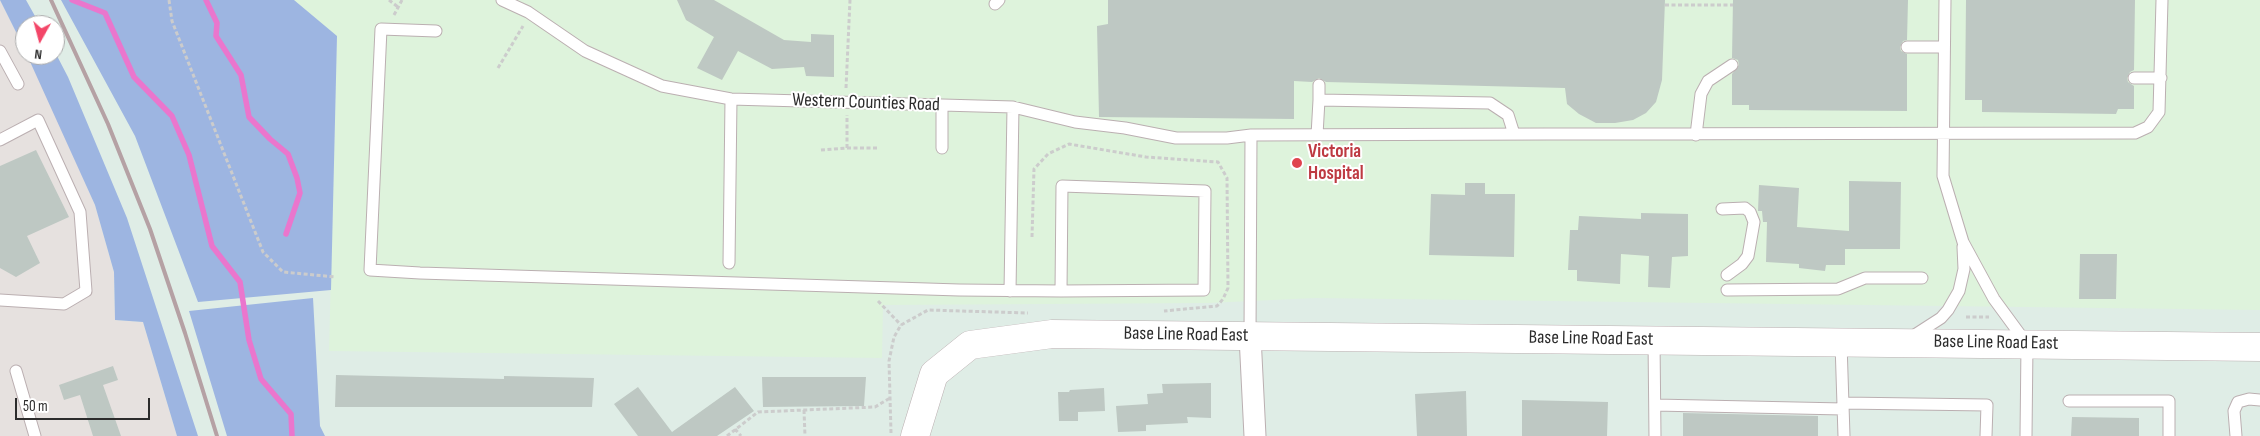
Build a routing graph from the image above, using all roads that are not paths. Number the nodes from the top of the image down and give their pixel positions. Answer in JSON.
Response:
{"nodes":[{"id":1,"x":502,"y":0,"type":"edge"},
{"id":2,"x":1945,"y":0,"type":"edge"},
{"id":3,"x":2162,"y":0,"type":"edge"},
{"id":4,"x":436,"y":31,"type":"dead end"},
{"id":5,"x":1907,"y":47,"type":"dead end"},
{"id":6,"x":1944,"y":47,"type":"junction"},
{"id":7,"x":0,"y":51,"type":"edge"},
{"id":8,"x":1732,"y":65,"type":"dead end"},
{"id":9,"x":2134,"y":78,"type":"dead end"},
{"id":10,"x":2161,"y":78,"type":"junction"},
{"id":11,"x":18,"y":84,"type":"dead end"},
{"id":12,"x":1319,"y":85,"type":"dead end"},
{"id":13,"x":731,"y":100,"type":"junction"},
{"id":14,"x":1318,"y":100,"type":"junction"},
{"id":15,"x":942,"y":105,"type":"junction"},
{"id":16,"x":1012,"y":107,"type":"junction"},
{"id":17,"x":1943,"y":133,"type":"junction"},
{"id":18,"x":1514,"y":134,"type":"junction"},
{"id":19,"x":1251,"y":135,"type":"junction"},
{"id":20,"x":1316,"y":135,"type":"junction"},
{"id":21,"x":1696,"y":135,"type":"junction"},
{"id":22,"x":0,"y":140,"type":"edge"},
{"id":23,"x":942,"y":148,"type":"dead end"},
{"id":24,"x":1722,"y":209,"type":"dead end"},
{"id":25,"x":1963,"y":242,"type":"junction"},
{"id":26,"x":729,"y":263,"type":"dead end"},
{"id":27,"x":1727,"y":275,"type":"dead end"},
{"id":28,"x":1922,"y":278,"type":"dead end"},
{"id":29,"x":1727,"y":290,"type":"dead end"},
{"id":30,"x":1010,"y":291,"type":"junction"},
{"id":31,"x":1061,"y":291,"type":"junction"},
{"id":32,"x":0,"y":300,"type":"edge"},
{"id":33,"x":1250,"y":336,"type":"junction"},
{"id":34,"x":1654,"y":340,"type":"junction"},
{"id":35,"x":1841,"y":342,"type":"junction"},
{"id":36,"x":1903,"y":342,"type":"junction"},
{"id":37,"x":2027,"y":344,"type":"junction"},
{"id":38,"x":2260,"y":346,"type":"edge"},
{"id":39,"x":16,"y":370,"type":"dead end"},
{"id":40,"x":2260,"y":400,"type":"edge"},
{"id":41,"x":2069,"y":401,"type":"dead end"},
{"id":42,"x":1655,"y":405,"type":"junction"},
{"id":43,"x":1843,"y":406,"type":"junction"},
{"id":44,"x":35,"y":436,"type":"edge"},
{"id":45,"x":915,"y":436,"type":"edge"},
{"id":46,"x":1255,"y":436,"type":"edge"},
{"id":47,"x":1655,"y":436,"type":"edge"},
{"id":48,"x":1844,"y":436,"type":"edge"},
{"id":49,"x":1986,"y":436,"type":"edge"},
{"id":50,"x":2026,"y":436,"type":"edge"},
{"id":51,"x":2169,"y":436,"type":"edge"},
{"id":52,"x":2236,"y":436,"type":"edge"}],
"edges":[{"from":1,"to":13,"type":"lane","name":"Western Counties Road"},
{"from":2,"to":6,"type":"lane"},
{"from":3,"to":10,"type":"lane","name":"Western Counties Road"},
{"from":4,"to":30,"type":"lane"},
{"from":5,"to":6,"type":"lane"},
{"from":6,"to":17,"type":"lane"},
{"from":7,"to":11,"type":"lane"},
{"from":8,"to":21,"type":"lane"},
{"from":9,"to":10,"type":"lane"},
{"from":10,"to":17,"type":"lane","name":"Western Counties Road"},
{"from":12,"to":14,"type":"lane"},
{"from":13,"to":15,"type":"lane","name":"Western Counties Road"},
{"from":13,"to":26,"type":"lane"},
{"from":14,"to":18,"type":"lane"},
{"from":14,"to":20,"type":"lane"},
{"from":15,"to":16,"type":"lane","name":"Western Counties Road"},
{"from":15,"to":23,"type":"lane"},
{"from":16,"to":19,"type":"lane","name":"Western Counties Road"},
{"from":16,"to":30,"type":"lane"},
{"from":17,"to":21,"type":"lane","name":"Western Counties Road"},
{"from":17,"to":25,"type":"lane"},
{"from":18,"to":20,"type":"lane","name":"Western Counties Road"},
{"from":18,"to":21,"type":"lane","name":"Western Counties Road"},
{"from":19,"to":20,"type":"lane","name":"Western Counties Road"},
{"from":19,"to":33,"type":"lane"},
{"from":22,"to":32,"type":"lane"},
{"from":24,"to":27,"type":"lane"},
{"from":25,"to":36,"type":"lane"},
{"from":25,"to":37,"type":"lane"},
{"from":28,"to":29,"type":"lane"},
{"from":30,"to":31,"type":"lane"},
{"from":31,"to":31,"type":"lane"},
{"from":33,"to":34,"type":"street","name":"Base Line Road East"},
{"from":33,"to":45,"type":"street","name":"Base Line Road East"},
{"from":33,"to":46,"type":"street"},
{"from":34,"to":35,"type":"street","name":"Base Line Road East"},
{"from":34,"to":42,"type":"lane"},
{"from":35,"to":36,"type":"street","name":"Base Line Road East"},
{"from":35,"to":43,"type":"lane"},
{"from":36,"to":37,"type":"street","name":"Base Line Road East"},
{"from":37,"to":38,"type":"street","name":"Base Line Road East"},
{"from":37,"to":50,"type":"lane"},
{"from":39,"to":44,"type":"lane"},
{"from":40,"to":52,"type":"lane"},
{"from":41,"to":51,"type":"lane"},
{"from":42,"to":43,"type":"lane"},
{"from":42,"to":47,"type":"lane"},
{"from":43,"to":48,"type":"lane"},
{"from":43,"to":49,"type":"lane"}]}
